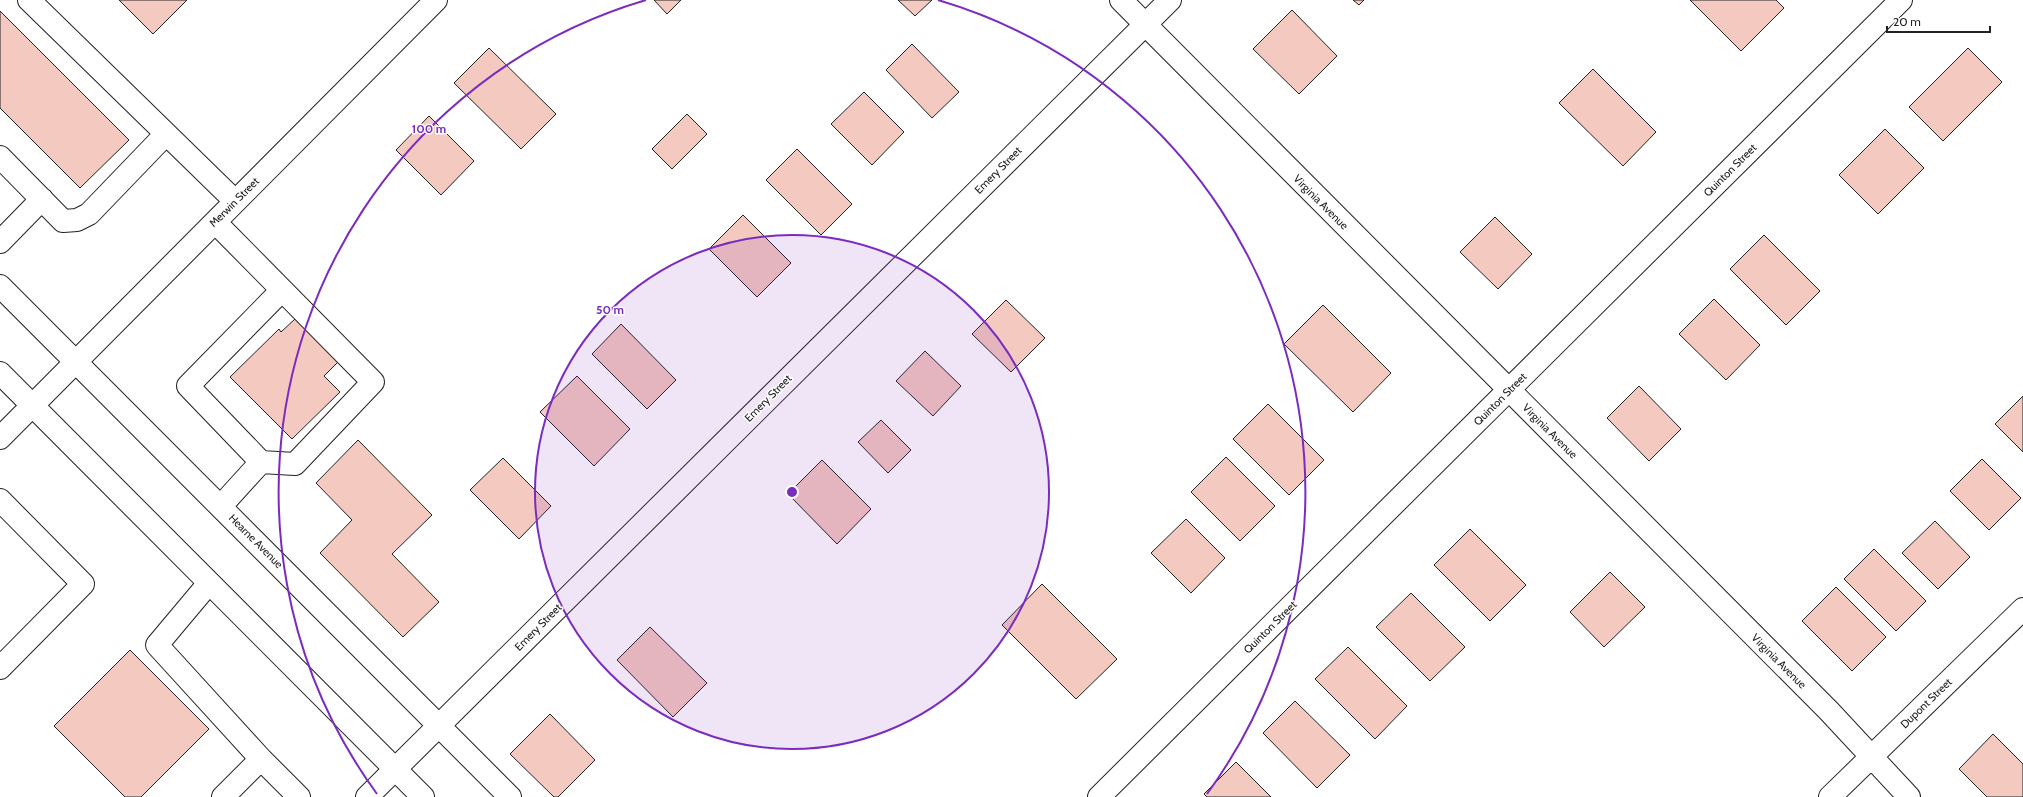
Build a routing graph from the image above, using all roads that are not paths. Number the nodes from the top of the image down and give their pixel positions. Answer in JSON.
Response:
{"nodes":[{"id":1,"x":29,"y":0,"type":"edge"},
{"id":2,"x":436,"y":0,"type":"edge"},
{"id":3,"x":1120,"y":0,"type":"edge"},
{"id":4,"x":1170,"y":0,"type":"edge"},
{"id":5,"x":1901,"y":0,"type":"edge"},
{"id":6,"x":1145,"y":25,"type":"junction"},
{"id":7,"x":166,"y":134,"type":"junction"},
{"id":8,"x":0,"y":157,"type":"edge"},
{"id":9,"x":42,"y":199,"type":"junction"},
{"id":10,"x":235,"y":201,"type":"junction"},
{"id":11,"x":215,"y":222,"type":"junction"},
{"id":12,"x":0,"y":242,"type":"edge"},
{"id":13,"x":0,"y":286,"type":"edge"},
{"id":14,"x":282,"y":290,"type":"junction"},
{"id":15,"x":76,"y":362,"type":"junction"},
{"id":16,"x":0,"y":373,"type":"edge"},
{"id":17,"x":1509,"y":390,"type":"junction"},
{"id":18,"x":32,"y":405,"type":"junction"},
{"id":19,"x":0,"y":438,"type":"edge"},
{"id":20,"x":261,"y":462,"type":"junction"},
{"id":21,"x":0,"y":500,"type":"edge"},
{"id":22,"x":221,"y":506,"type":"junction"},
{"id":23,"x":209,"y":582,"type":"junction"},
{"id":24,"x":2023,"y":609,"type":"edge"},
{"id":25,"x":0,"y":668,"type":"edge"},
{"id":26,"x":439,"y":725,"type":"junction"},
{"id":27,"x":1871,"y":756,"type":"junction"},
{"id":28,"x":261,"y":759,"type":"junction"},
{"id":29,"x":395,"y":769,"type":"junction"},
{"id":30,"x":223,"y":797,"type":"edge"},
{"id":31,"x":299,"y":797,"type":"edge"},
{"id":32,"x":367,"y":797,"type":"edge"},
{"id":33,"x":423,"y":797,"type":"edge"},
{"id":34,"x":510,"y":797,"type":"edge"},
{"id":35,"x":1099,"y":797,"type":"edge"},
{"id":36,"x":1830,"y":797,"type":"edge"},
{"id":37,"x":1909,"y":797,"type":"edge"}],
"edges":[{"from":1,"to":7,"type":"street"},
{"from":2,"to":10,"type":"street","name":"Merwin Street"},
{"from":3,"to":6,"type":"street","name":"Virginia Avenue"},
{"from":4,"to":6,"type":"street","name":"Emery Street"},
{"from":5,"to":17,"type":"street","name":"Quinton Street"},
{"from":6,"to":17,"type":"street","name":"Virginia Avenue"},
{"from":6,"to":26,"type":"street","name":"Emery Street"},
{"from":7,"to":9,"type":"street"},
{"from":7,"to":10,"type":"street"},
{"from":8,"to":9,"type":"street"},
{"from":9,"to":12,"type":"street"},
{"from":10,"to":11,"type":"street","name":"Merwin Street"},
{"from":11,"to":14,"type":"street"},
{"from":11,"to":15,"type":"street","name":"Merwin Street"},
{"from":13,"to":15,"type":"street","name":"Hearne Avenue"},
{"from":14,"to":20,"type":"street"},
{"from":14,"to":20,"type":"street"},
{"from":15,"to":18,"type":"street","name":"Merwin Street"},
{"from":15,"to":22,"type":"street","name":"Hearne Avenue"},
{"from":16,"to":18,"type":"street"},
{"from":17,"to":27,"type":"street","name":"Virginia Avenue"},
{"from":17,"to":35,"type":"street","name":"Quinton Street"},
{"from":18,"to":19,"type":"street","name":"Merwin Street"},
{"from":18,"to":23,"type":"street"},
{"from":20,"to":22,"type":"street"},
{"from":21,"to":25,"type":"street"},
{"from":22,"to":26,"type":"street","name":"Hearne Avenue"},
{"from":23,"to":28,"type":"street"},
{"from":23,"to":29,"type":"street"},
{"from":24,"to":27,"type":"street","name":"Dupont Street"},
{"from":26,"to":29,"type":"street","name":"Emery Street"},
{"from":26,"to":34,"type":"street","name":"Hearne Avenue"},
{"from":27,"to":36,"type":"street","name":"Dupont Street"},
{"from":27,"to":37,"type":"street","name":"Virginia Avenue"},
{"from":28,"to":30,"type":"street"},
{"from":28,"to":31,"type":"street"},
{"from":29,"to":32,"type":"street","name":"Emery Street"},
{"from":29,"to":33,"type":"street"}]}
